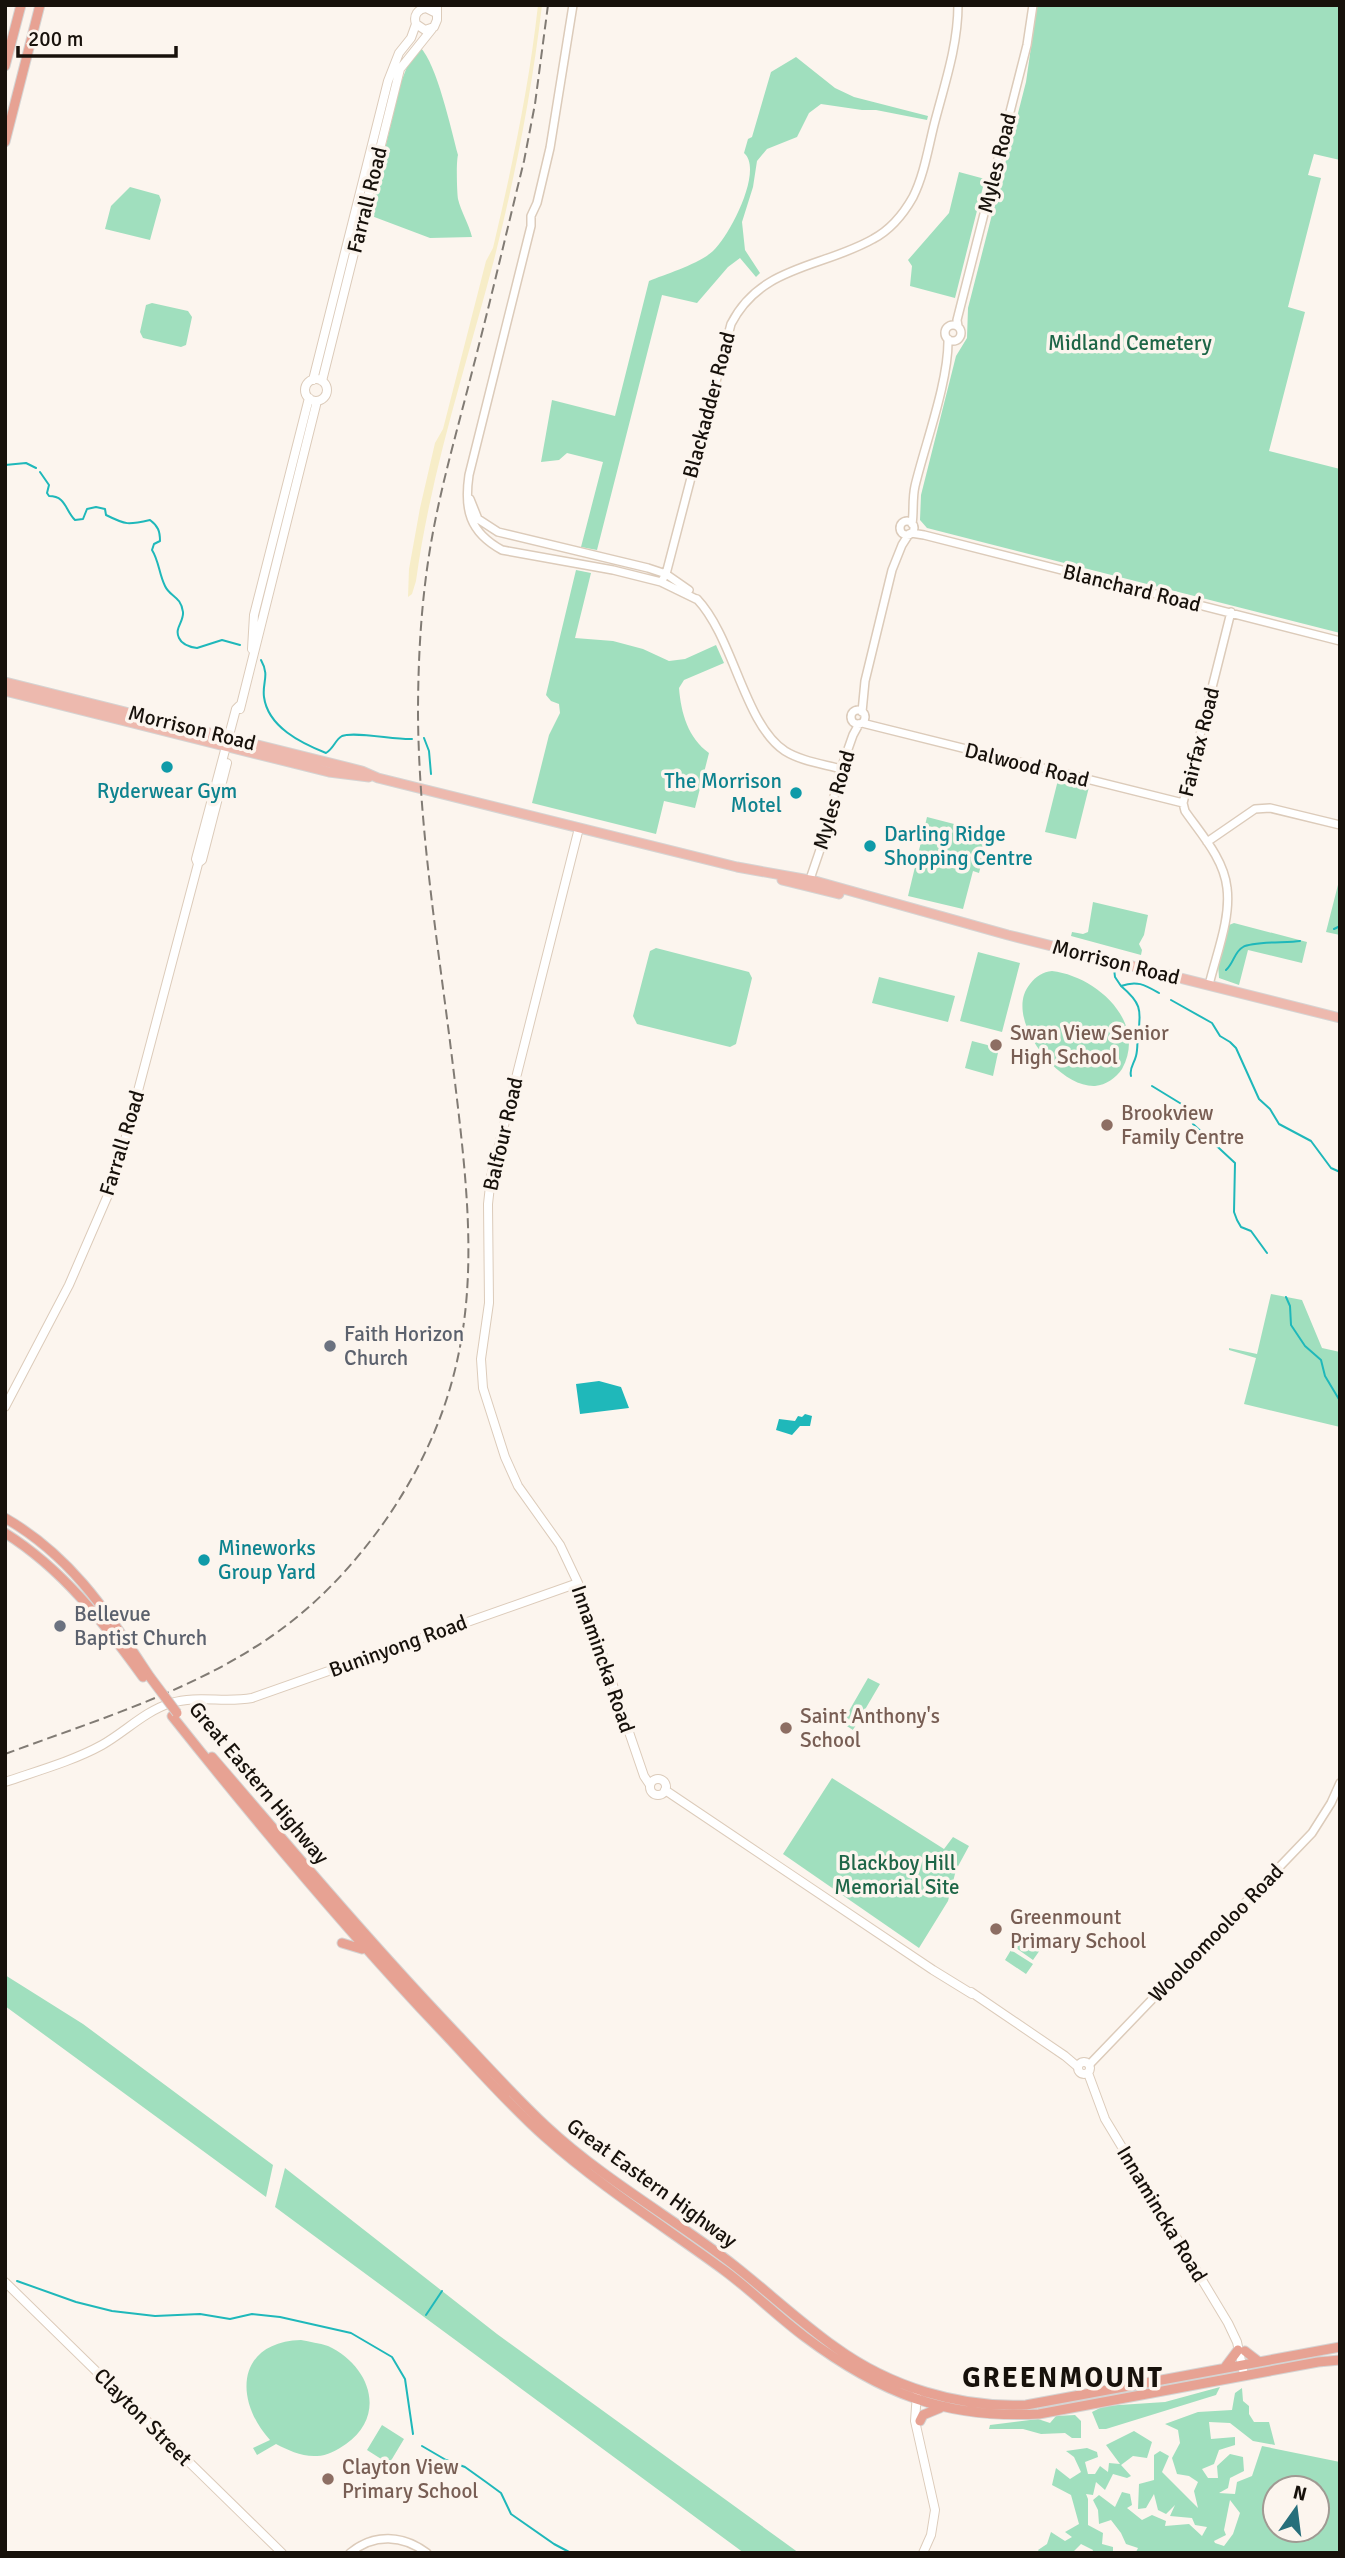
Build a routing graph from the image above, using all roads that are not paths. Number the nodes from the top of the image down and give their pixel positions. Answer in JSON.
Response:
{"nodes":[{"id":1,"x":21,"y":5,"type":"edge"},
{"id":2,"x":40,"y":5,"type":"edge"},
{"id":3,"x":573,"y":5,"type":"edge"},
{"id":4,"x":958,"y":5,"type":"edge"},
{"id":5,"x":1033,"y":5,"type":"edge"},
{"id":6,"x":424,"y":7,"type":"edge"},
{"id":7,"x":437,"y":9,"type":"edge"},
{"id":8,"x":416,"y":24,"type":"junction"},
{"id":9,"x":432,"y":29,"type":"junction"},
{"id":10,"x":5,"y":66,"type":"edge"},
{"id":11,"x":5,"y":142,"type":"edge"},
{"id":12,"x":956,"y":324,"type":"junction"},
{"id":13,"x":952,"y":340,"type":"junction"},
{"id":14,"x":318,"y":380,"type":"junction"},
{"id":15,"x":313,"y":399,"type":"junction"},
{"id":16,"x":467,"y":488,"type":"junction"},
{"id":17,"x":909,"y":529,"type":"junction"},
{"id":18,"x":557,"y":547,"type":"junction"},
{"id":19,"x":554,"y":559,"type":"junction"},
{"id":20,"x":612,"y":560,"type":"junction"},
{"id":21,"x":610,"y":570,"type":"junction"},
{"id":22,"x":666,"y":574,"type":"junction"},
{"id":23,"x":662,"y":582,"type":"junction"},
{"id":24,"x":698,"y":600,"type":"junction"},
{"id":25,"x":1231,"y":612,"type":"junction"},
{"id":26,"x":1340,"y":641,"type":"edge"},
{"id":27,"x":5,"y":682,"type":"edge"},
{"id":28,"x":5,"y":691,"type":"edge"},
{"id":29,"x":860,"y":718,"type":"junction"},
{"id":30,"x":230,"y":742,"type":"junction"},
{"id":31,"x":841,"y":769,"type":"junction"},
{"id":32,"x":1183,"y":803,"type":"junction"},
{"id":33,"x":1340,"y":825,"type":"edge"},
{"id":34,"x":579,"y":828,"type":"junction"},
{"id":35,"x":1207,"y":842,"type":"junction"},
{"id":36,"x":811,"y":884,"type":"junction"},
{"id":37,"x":1209,"y":985,"type":"junction"},
{"id":38,"x":1340,"y":1018,"type":"edge"},
{"id":39,"x":5,"y":1407,"type":"edge"},
{"id":40,"x":5,"y":1518,"type":"edge"},
{"id":41,"x":5,"y":1533,"type":"edge"},
{"id":42,"x":555,"y":1541,"type":"joint"},
{"id":43,"x":577,"y":1581,"type":"junction"},
{"id":44,"x":147,"y":1678,"type":"junction"},
{"id":45,"x":175,"y":1714,"type":"junction"},
{"id":46,"x":5,"y":1782,"type":"edge"},
{"id":47,"x":653,"y":1782,"type":"junction"},
{"id":48,"x":1340,"y":1783,"type":"edge"},
{"id":49,"x":664,"y":1792,"type":"junction"},
{"id":50,"x":342,"y":1943,"type":"dead end"},
{"id":51,"x":367,"y":1951,"type":"junction"},
{"id":52,"x":1086,"y":2066,"type":"junction"},
{"id":53,"x":5,"y":2282,"type":"edge"},
{"id":54,"x":1340,"y":2347,"type":"edge"},
{"id":55,"x":1240,"y":2348,"type":"junction"},
{"id":56,"x":1340,"y":2360,"type":"edge"},
{"id":57,"x":1258,"y":2361,"type":"junction"},
{"id":58,"x":1245,"y":2363,"type":"junction"},
{"id":59,"x":1225,"y":2367,"type":"junction"},
{"id":60,"x":1247,"y":2375,"type":"junction"},
{"id":61,"x":920,"y":2395,"type":"junction"},
{"id":62,"x":942,"y":2407,"type":"junction"},
{"id":63,"x":919,"y":2426,"type":"junction"},
{"id":64,"x":282,"y":2553,"type":"edge"},
{"id":65,"x":350,"y":2553,"type":"edge"},
{"id":66,"x":358,"y":2553,"type":"edge"},
{"id":67,"x":421,"y":2553,"type":"edge"},
{"id":68,"x":427,"y":2553,"type":"edge"},
{"id":69,"x":922,"y":2553,"type":"edge"}],
"edges":[{"from":1,"to":10,"type":"highway"},
{"from":2,"to":11,"type":"highway"},
{"from":3,"to":16,"type":"street"},
{"from":4,"to":22,"type":"street","name":"Blackadder Road"},
{"from":5,"to":12,"type":"street","name":"Myles Road"},
{"from":6,"to":7,"type":"main road"},
{"from":6,"to":8,"type":"main road"},
{"from":7,"to":9,"type":"main road"},
{"from":8,"to":9,"type":"main road"},
{"from":8,"to":14,"type":"main road","name":"Farrall Road"},
{"from":9,"to":14,"type":"main road","name":"Farrall Road"},
{"from":12,"to":13,"type":"street","name":"Myles Road"},
{"from":12,"to":13,"type":"street","name":"Myles Road"},
{"from":13,"to":17,"type":"street","name":"Myles Road"},
{"from":14,"to":15,"type":"main road"},
{"from":14,"to":15,"type":"main road"},
{"from":15,"to":30,"type":"main road","name":"Farrall Road"},
{"from":16,"to":18,"type":"street"},
{"from":16,"to":19,"type":"street"},
{"from":17,"to":25,"type":"street","name":"Blanchard Road"},
{"from":17,"to":29,"type":"street","name":"Myles Road"},
{"from":18,"to":19,"type":"street"},
{"from":18,"to":20,"type":"street"},
{"from":19,"to":21,"type":"street"},
{"from":20,"to":21,"type":"street"},
{"from":20,"to":22,"type":"street"},
{"from":21,"to":23,"type":"street"},
{"from":22,"to":23,"type":"street","name":"Blackadder Road"},
{"from":22,"to":24,"type":"street"},
{"from":23,"to":24,"type":"street"},
{"from":24,"to":31,"type":"street"},
{"from":25,"to":26,"type":"street","name":"Blanchard Road"},
{"from":25,"to":32,"type":"street","name":"Fairfax Road"},
{"from":27,"to":30,"type":"main road","name":"Morrison Road"},
{"from":28,"to":30,"type":"main road","name":"Morrison Road"},
{"from":29,"to":31,"type":"street","name":"Myles Road"},
{"from":29,"to":32,"type":"street","name":"Dalwood Road"},
{"from":30,"to":34,"type":"main road","name":"Morrison Road"},
{"from":30,"to":39,"type":"main road","name":"Farrall Road"},
{"from":31,"to":36,"type":"street","name":"Myles Road"},
{"from":32,"to":35,"type":"street","name":"Fairfax Road"},
{"from":33,"to":35,"type":"street"},
{"from":34,"to":36,"type":"main road","name":"Morrison Road"},
{"from":34,"to":42,"type":"main road","name":"Balfour Road"},
{"from":35,"to":37,"type":"street","name":"Fairfax Road"},
{"from":36,"to":37,"type":"main road","name":"Morrison Road"},
{"from":37,"to":38,"type":"main road","name":"Morrison Road"},
{"from":40,"to":44,"type":"highway","name":"Great Eastern Highway"},
{"from":41,"to":44,"type":"highway","name":"Great Eastern Highway"},
{"from":42,"to":43,"type":"main road","name":"Innamincka Road"},
{"from":43,"to":46,"type":"main road","name":"Buninyong Road"},
{"from":43,"to":47,"type":"main road","name":"Innamincka Road"},
{"from":44,"to":45,"type":"highway","name":"Great Eastern Highway","bridge":true},
{"from":45,"to":51,"type":"highway","name":"Great Eastern Highway"},
{"from":45,"to":61,"type":"highway","name":"Great Eastern Highway"},
{"from":47,"to":49,"type":"main road"},
{"from":47,"to":49,"type":"main road"},
{"from":48,"to":52,"type":"street","name":"Wooloomooloo Road"},
{"from":49,"to":52,"type":"main road","name":"Innamincka Road"},
{"from":50,"to":51,"type":"highway"},
{"from":51,"to":61,"type":"highway","name":"Great Eastern Highway"},
{"from":52,"to":55,"type":"main road","name":"Innamincka Road"},
{"from":53,"to":64,"type":"main road","name":"Clayton Street"},
{"from":54,"to":57,"type":"highway","name":"Great Eastern Highway"},
{"from":55,"to":57,"type":"highway"},
{"from":55,"to":58,"type":"main road","name":"Innamincka Road"},
{"from":55,"to":59,"type":"highway"},
{"from":56,"to":60,"type":"highway","name":"Great Eastern Highway"},
{"from":57,"to":58,"type":"highway","name":"Great Eastern Highway"},
{"from":58,"to":59,"type":"highway","name":"Great Eastern Highway"},
{"from":58,"to":60,"type":"main road","name":"Innamincka Road"},
{"from":59,"to":61,"type":"highway","name":"Great Eastern Highway"},
{"from":60,"to":62,"type":"highway","name":"Great Eastern Highway"},
{"from":61,"to":62,"type":"highway","name":"Great Eastern Highway"},
{"from":61,"to":63,"type":"main road"},
{"from":62,"to":63,"type":"highway"},
{"from":63,"to":69,"type":"main road"},
{"from":65,"to":68,"type":"street"},
{"from":66,"to":67,"type":"street"}]}
